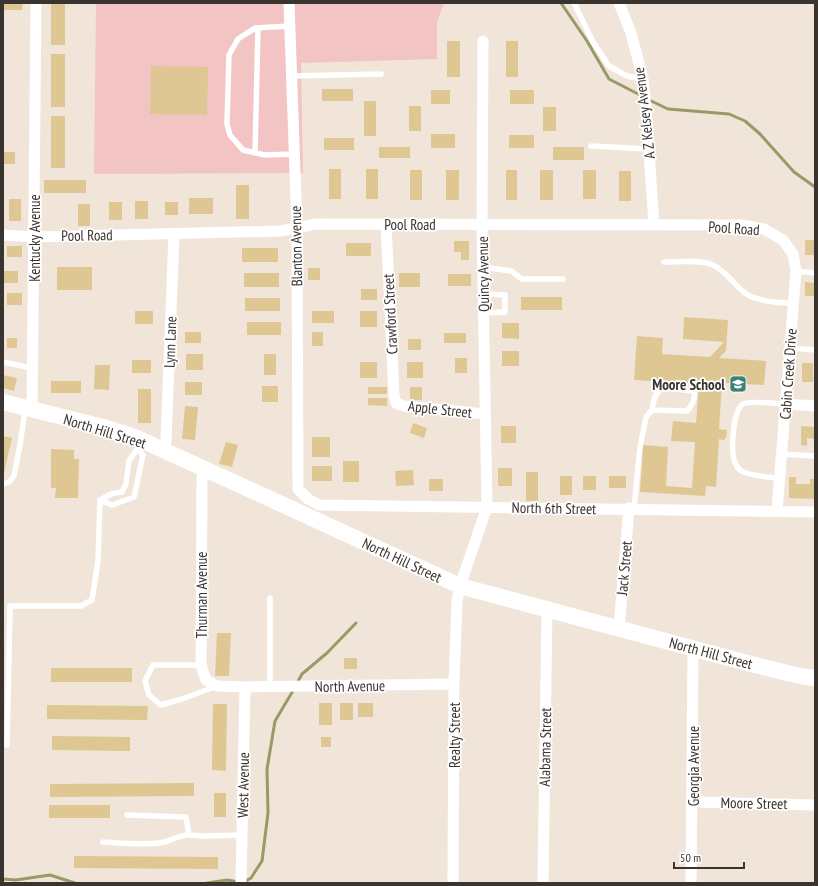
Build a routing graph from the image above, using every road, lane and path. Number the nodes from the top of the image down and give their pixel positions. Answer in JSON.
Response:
{"nodes":[{"id":1,"x":36,"y":3,"type":"edge"},
{"id":2,"x":289,"y":3,"type":"edge"},
{"id":3,"x":574,"y":3,"type":"edge"},
{"id":4,"x":619,"y":3,"type":"edge"},
{"id":5,"x":290,"y":26,"type":"junction"},
{"id":6,"x":258,"y":28,"type":"junction"},
{"id":7,"x":483,"y":41,"type":"dead end"},
{"id":8,"x":381,"y":74,"type":"dead end"},
{"id":9,"x":292,"y":76,"type":"junction"},
{"id":10,"x":642,"y":79,"type":"junction"},
{"id":11,"x":591,"y":146,"type":"dead end"},
{"id":12,"x":649,"y":149,"type":"junction"},
{"id":13,"x":255,"y":153,"type":"junction"},
{"id":14,"x":294,"y":154,"type":"junction"},
{"id":15,"x":386,"y":224,"type":"junction"},
{"id":16,"x":482,"y":224,"type":"junction"},
{"id":17,"x":654,"y":225,"type":"junction"},
{"id":18,"x":297,"y":228,"type":"junction"},
{"id":19,"x":174,"y":234,"type":"junction"},
{"id":20,"x":3,"y":235,"type":"edge"},
{"id":21,"x":34,"y":236,"type":"junction"},
{"id":22,"x":783,"y":240,"type":"joint"},
{"id":23,"x":664,"y":262,"type":"dead end"},
{"id":24,"x":483,"y":266,"type":"junction"},
{"id":25,"x":796,"y":271,"type":"junction"},
{"id":26,"x":815,"y":272,"type":"edge"},
{"id":27,"x":563,"y":279,"type":"dead end"},
{"id":28,"x":483,"y":294,"type":"junction"},
{"id":29,"x":793,"y":304,"type":"junction"},
{"id":30,"x":484,"y":313,"type":"junction"},
{"id":31,"x":790,"y":348,"type":"junction"},
{"id":32,"x":815,"y":350,"type":"edge"},
{"id":33,"x":3,"y":362,"type":"edge"},
{"id":34,"x":32,"y":368,"type":"junction"},
{"id":35,"x":3,"y":402,"type":"edge"},
{"id":36,"x":396,"y":403,"type":"joint"},
{"id":37,"x":786,"y":404,"type":"junction"},
{"id":38,"x":815,"y":406,"type":"edge"},
{"id":39,"x":28,"y":408,"type":"junction"},
{"id":40,"x":652,"y":410,"type":"junction"},
{"id":41,"x":485,"y":414,"type":"junction"},
{"id":42,"x":140,"y":445,"type":"junction"},
{"id":43,"x":164,"y":450,"type":"junction"},
{"id":44,"x":781,"y":454,"type":"junction"},
{"id":45,"x":815,"y":456,"type":"edge"},
{"id":46,"x":204,"y":469,"type":"junction"},
{"id":47,"x":779,"y":478,"type":"junction"},
{"id":48,"x":3,"y":484,"type":"edge"},
{"id":49,"x":298,"y":489,"type":"joint"},
{"id":50,"x":100,"y":500,"type":"junction"},
{"id":51,"x":487,"y":507,"type":"junction"},
{"id":52,"x":632,"y":508,"type":"junction"},
{"id":53,"x":776,"y":511,"type":"junction"},
{"id":54,"x":815,"y":512,"type":"edge"},
{"id":55,"x":460,"y":586,"type":"junction"},
{"id":56,"x":270,"y":598,"type":"dead end"},
{"id":57,"x":547,"y":611,"type":"junction"},
{"id":58,"x":619,"y":628,"type":"junction"},
{"id":59,"x":694,"y":649,"type":"junction"},
{"id":60,"x":201,"y":665,"type":"junction"},
{"id":61,"x":815,"y":678,"type":"edge"},
{"id":62,"x":454,"y":684,"type":"junction"},
{"id":63,"x":217,"y":686,"type":"junction"},
{"id":64,"x":245,"y":687,"type":"junction"},
{"id":65,"x":270,"y":687,"type":"junction"},
{"id":66,"x":7,"y":745,"type":"dead end"},
{"id":67,"x":692,"y":802,"type":"junction"},
{"id":68,"x":815,"y":805,"type":"edge"},
{"id":69,"x":127,"y":815,"type":"dead end"},
{"id":70,"x":189,"y":835,"type":"junction"},
{"id":71,"x":242,"y":835,"type":"junction"},
{"id":72,"x":103,"y":842,"type":"dead end"},
{"id":73,"x":242,"y":883,"type":"edge"},
{"id":74,"x":454,"y":883,"type":"edge"},
{"id":75,"x":543,"y":883,"type":"edge"},
{"id":76,"x":692,"y":883,"type":"edge"}],
"edges":[{"from":1,"to":21,"type":"street","name":"Kentucky Avenue"},
{"from":2,"to":5,"type":"street","name":"Blanton Avenue"},
{"from":3,"to":10,"type":"lane"},
{"from":4,"to":10,"type":"street","name":"A Z Kelsey Avenue"},
{"from":5,"to":6,"type":"lane"},
{"from":5,"to":9,"type":"street","name":"Blanton Avenue"},
{"from":6,"to":13,"type":"lane"},
{"from":6,"to":13,"type":"lane"},
{"from":7,"to":16,"type":"street","name":"Quincy Avenue"},
{"from":8,"to":9,"type":"lane"},
{"from":9,"to":14,"type":"street","name":"Blanton Avenue"},
{"from":10,"to":12,"type":"street","name":"A Z Kelsey Avenue"},
{"from":11,"to":12,"type":"lane"},
{"from":12,"to":17,"type":"street","name":"A Z Kelsey Avenue"},
{"from":13,"to":14,"type":"lane"},
{"from":14,"to":18,"type":"street","name":"Blanton Avenue"},
{"from":15,"to":16,"type":"street","name":"Pool Road"},
{"from":15,"to":18,"type":"street","name":"Pool Road"},
{"from":15,"to":36,"type":"street","name":"Crawford Street"},
{"from":16,"to":17,"type":"street","name":"Pool Road"},
{"from":16,"to":24,"type":"street","name":"Quincy Avenue"},
{"from":17,"to":22,"type":"street","name":"Pool Road"},
{"from":18,"to":19,"type":"street","name":"Pool Road"},
{"from":18,"to":49,"type":"street","name":"Blanton Avenue"},
{"from":19,"to":21,"type":"street","name":"Pool Road"},
{"from":19,"to":43,"type":"street","name":"Lynn Lane"},
{"from":20,"to":21,"type":"street","name":"Pool Road"},
{"from":21,"to":34,"type":"street","name":"Kentucky Avenue"},
{"from":22,"to":25,"type":"street","name":"Cabin Creek Drive"},
{"from":23,"to":29,"type":"lane"},
{"from":24,"to":27,"type":"lane"},
{"from":24,"to":28,"type":"street","name":"Quincy Avenue"},
{"from":25,"to":26,"type":"lane"},
{"from":25,"to":29,"type":"street","name":"Cabin Creek Drive"},
{"from":28,"to":30,"type":"street","name":"Quincy Avenue"},
{"from":28,"to":30,"type":"lane"},
{"from":29,"to":31,"type":"street","name":"Cabin Creek Drive"},
{"from":30,"to":41,"type":"street","name":"Quincy Avenue"},
{"from":31,"to":32,"type":"lane"},
{"from":31,"to":37,"type":"street","name":"Cabin Creek Drive"},
{"from":33,"to":34,"type":"lane"},
{"from":34,"to":39,"type":"street","name":"Kentucky Avenue"},
{"from":35,"to":39,"type":"street","name":"North Hill Street"},
{"from":36,"to":41,"type":"street","name":"Apple Street"},
{"from":37,"to":38,"type":"street"},
{"from":37,"to":44,"type":"street","name":"Cabin Creek Drive"},
{"from":37,"to":47,"type":"lane"},
{"from":39,"to":42,"type":"street","name":"North Hill Street"},
{"from":39,"to":48,"type":"lane"},
{"from":40,"to":40,"type":"lane"},
{"from":40,"to":52,"type":"lane"},
{"from":41,"to":51,"type":"street","name":"Quincy Avenue"},
{"from":42,"to":43,"type":"street","name":"North Hill Street"},
{"from":42,"to":50,"type":"lane"},
{"from":42,"to":50,"type":"lane"},
{"from":43,"to":46,"type":"street","name":"North Hill Street"},
{"from":44,"to":45,"type":"lane"},
{"from":44,"to":47,"type":"street","name":"Cabin Creek Drive"},
{"from":46,"to":55,"type":"street","name":"North Hill Street"},
{"from":46,"to":60,"type":"street","name":"Thurman Avenue"},
{"from":47,"to":53,"type":"street","name":"Cabin Creek Drive"},
{"from":49,"to":51,"type":"street","name":"North 6th Street"},
{"from":50,"to":66,"type":"lane"},
{"from":51,"to":52,"type":"street","name":"North 6th Street"},
{"from":51,"to":55,"type":"street","name":"Realty Street"},
{"from":52,"to":53,"type":"street","name":"North 6th Street"},
{"from":52,"to":58,"type":"street","name":"Jack Street"},
{"from":53,"to":54,"type":"street","name":"North 6th Street"},
{"from":55,"to":57,"type":"street","name":"North Hill Street"},
{"from":55,"to":62,"type":"street","name":"Realty Street"},
{"from":56,"to":65,"type":"lane"},
{"from":57,"to":58,"type":"street","name":"North Hill Street"},
{"from":57,"to":75,"type":"street","name":"Alabama Street"},
{"from":58,"to":59,"type":"street","name":"North Hill Street"},
{"from":59,"to":61,"type":"street","name":"North Hill Street"},
{"from":59,"to":67,"type":"street","name":"Georgia Avenue"},
{"from":60,"to":63,"type":"street","name":"Thurman Avenue"},
{"from":60,"to":63,"type":"lane"},
{"from":62,"to":65,"type":"street","name":"North Avenue"},
{"from":62,"to":74,"type":"street","name":"Realty Street"},
{"from":63,"to":64,"type":"street"},
{"from":64,"to":65,"type":"street","name":"North Avenue"},
{"from":64,"to":71,"type":"street","name":"West Avenue"},
{"from":67,"to":68,"type":"street","name":"Moore Street"},
{"from":67,"to":76,"type":"street","name":"Georgia Avenue"},
{"from":69,"to":70,"type":"lane"},
{"from":70,"to":71,"type":"lane"},
{"from":70,"to":72,"type":"lane"},
{"from":71,"to":73,"type":"street","name":"West Avenue"}]}
